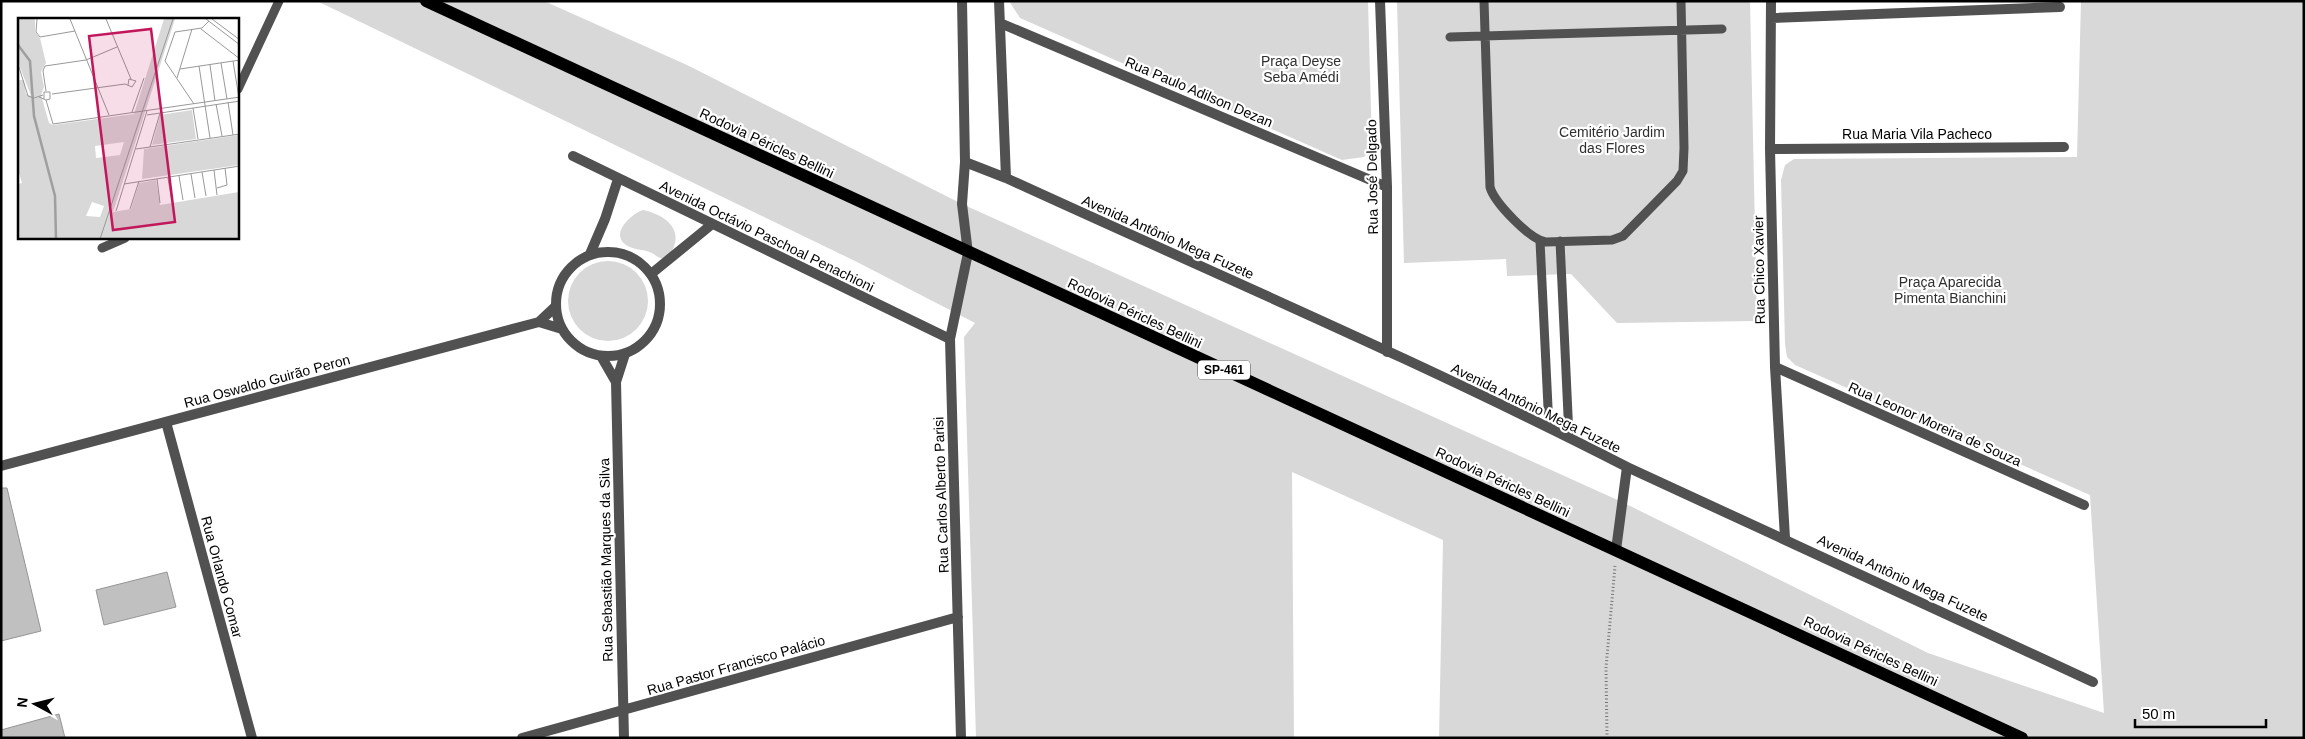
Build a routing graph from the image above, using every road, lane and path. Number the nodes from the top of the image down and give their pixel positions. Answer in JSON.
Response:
{"nodes":[{"id":1,"x":279,"y":1,"type":"edge"},
{"id":2,"x":426,"y":1,"type":"edge"},
{"id":3,"x":962,"y":1,"type":"edge"},
{"id":4,"x":999,"y":1,"type":"edge"},
{"id":5,"x":1380,"y":1,"type":"edge"},
{"id":6,"x":1484,"y":1,"type":"edge"},
{"id":7,"x":1681,"y":1,"type":"edge"},
{"id":8,"x":1771,"y":1,"type":"edge"},
{"id":9,"x":2060,"y":7,"type":"dead end"},
{"id":10,"x":1771,"y":18,"type":"junction"},
{"id":11,"x":1000,"y":23,"type":"junction"},
{"id":12,"x":1722,"y":29,"type":"dead end"},
{"id":13,"x":1682,"y":30,"type":"junction"},
{"id":14,"x":1485,"y":36,"type":"junction"},
{"id":15,"x":1450,"y":37,"type":"dead end"},
{"id":16,"x":239,"y":87,"type":"edge"},
{"id":17,"x":2064,"y":147,"type":"dead end"},
{"id":18,"x":1770,"y":149,"type":"junction"},
{"id":19,"x":572,"y":156,"type":"dead end"},
{"id":20,"x":965,"y":162,"type":"junction"},
{"id":21,"x":1006,"y":178,"type":"junction"},
{"id":22,"x":618,"y":179,"type":"junction"},
{"id":23,"x":1387,"y":187,"type":"junction"},
{"id":24,"x":711,"y":225,"type":"junction"},
{"id":25,"x":123,"y":239,"type":"edge"},
{"id":26,"x":1540,"y":241,"type":"junction"},
{"id":27,"x":1560,"y":241,"type":"junction"},
{"id":28,"x":102,"y":248,"type":"dead end"},
{"id":29,"x":968,"y":253,"type":"junction"},
{"id":30,"x":590,"y":254,"type":"junction"},
{"id":31,"x":651,"y":274,"type":"junction"},
{"id":32,"x":555,"y":308,"type":"junction"},
{"id":33,"x":539,"y":322,"type":"junction"},
{"id":34,"x":562,"y":329,"type":"junction"},
{"id":35,"x":950,"y":339,"type":"junction"},
{"id":36,"x":1388,"y":352,"type":"junction"},
{"id":37,"x":625,"y":354,"type":"junction"},
{"id":38,"x":601,"y":356,"type":"junction"},
{"id":39,"x":1775,"y":367,"type":"junction"},
{"id":40,"x":616,"y":382,"type":"junction"},
{"id":41,"x":166,"y":422,"type":"junction"},
{"id":42,"x":1549,"y":428,"type":"junction"},
{"id":43,"x":1569,"y":438,"type":"junction"},
{"id":44,"x":1,"y":466,"type":"edge"},
{"id":45,"x":1627,"y":467,"type":"junction"},
{"id":46,"x":2084,"y":505,"type":"dead end"},
{"id":47,"x":1785,"y":538,"type":"junction"},
{"id":48,"x":1616,"y":550,"type":"junction"},
{"id":49,"x":958,"y":618,"type":"junction"},
{"id":50,"x":2093,"y":682,"type":"dead end"},
{"id":51,"x":624,"y":711,"type":"junction"},
{"id":52,"x":252,"y":738,"type":"edge"},
{"id":53,"x":522,"y":738,"type":"edge"},
{"id":54,"x":624,"y":738,"type":"edge"},
{"id":55,"x":961,"y":738,"type":"edge"},
{"id":56,"x":1607,"y":738,"type":"edge"},
{"id":57,"x":2022,"y":738,"type":"edge"}],
"edges":[{"from":1,"to":16,"type":"lane"},
{"from":2,"to":29,"type":"main road","name":"Rodovia Péricles Bellini","number":"SP-461"},
{"from":3,"to":20,"type":"street","name":"Rua Carlos Alberto Parisi"},
{"from":4,"to":11,"type":"street"},
{"from":5,"to":23,"type":"street","name":"Rua José Delgado"},
{"from":6,"to":14,"type":"lane"},
{"from":7,"to":13,"type":"lane"},
{"from":8,"to":10,"type":"street","name":"Rua Chico Xavier"},
{"from":9,"to":10,"type":"street"},
{"from":10,"to":18,"type":"street","name":"Rua Chico Xavier"},
{"from":11,"to":21,"type":"street"},
{"from":11,"to":23,"type":"street","name":"Rua Paulo Adilson Dezan"},
{"from":12,"to":13,"type":"lane"},
{"from":13,"to":14,"type":"lane"},
{"from":13,"to":27,"type":"lane"},
{"from":14,"to":15,"type":"lane"},
{"from":14,"to":26,"type":"lane"},
{"from":17,"to":18,"type":"street","name":"Rua Maria Vila Pacheco"},
{"from":18,"to":39,"type":"street","name":"Rua Chico Xavier"},
{"from":19,"to":22,"type":"street","name":"Avenida Octávio Paschoal Penachioni"},
{"from":20,"to":21,"type":"street","name":"Avenida Antônio Mega Fuzete"},
{"from":20,"to":29,"type":"street","name":"Rua Carlos Alberto Parisi"},
{"from":21,"to":36,"type":"street","name":"Avenida Antônio Mega Fuzete"},
{"from":22,"to":24,"type":"street","name":"Avenida Octávio Paschoal Penachioni"},
{"from":22,"to":30,"type":"street"},
{"from":23,"to":36,"type":"street","name":"Rua José Delgado"},
{"from":24,"to":31,"type":"street"},
{"from":24,"to":35,"type":"street","name":"Avenida Octávio Paschoal Penachioni"},
{"from":25,"to":28,"type":"lane"},
{"from":26,"to":27,"type":"lane"},
{"from":26,"to":42,"type":"lane"},
{"from":27,"to":43,"type":"lane"},
{"from":29,"to":35,"type":"street","name":"Rua Carlos Alberto Parisi"},
{"from":29,"to":48,"type":"main road","name":"Rodovia Péricles Bellini","number":"SP-461"},
{"from":30,"to":31,"type":"street"},
{"from":30,"to":32,"type":"street"},
{"from":31,"to":37,"type":"street"},
{"from":32,"to":33,"type":"street","name":"Rua Oswaldo Guirão Peron"},
{"from":32,"to":34,"type":"street"},
{"from":33,"to":34,"type":"street"},
{"from":33,"to":41,"type":"street","name":"Rua Oswaldo Guirão Peron"},
{"from":34,"to":38,"type":"street"},
{"from":35,"to":49,"type":"street","name":"Rua Carlos Alberto Parisi"},
{"from":36,"to":42,"type":"street","name":"Avenida Antônio Mega Fuzete"},
{"from":37,"to":38,"type":"street"},
{"from":37,"to":40,"type":"street","name":"Rua Sebastião Marques da Silva"},
{"from":38,"to":40,"type":"street","name":"Rua Sebastião Marques da Silva"},
{"from":39,"to":46,"type":"street","name":"Rua Leonor Moreira de Souza"},
{"from":39,"to":47,"type":"street","name":"Rua Chico Xavier"},
{"from":40,"to":51,"type":"street","name":"Rua Sebastião Marques da Silva"},
{"from":41,"to":44,"type":"street","name":"Rua Oswaldo Guirão Peron"},
{"from":41,"to":52,"type":"street","name":"Rua Orlando Comar"},
{"from":42,"to":43,"type":"street","name":"Avenida Antônio Mega Fuzete"},
{"from":43,"to":45,"type":"street","name":"Avenida Antônio Mega Fuzete"},
{"from":45,"to":47,"type":"street","name":"Avenida Antônio Mega Fuzete"},
{"from":45,"to":48,"type":"street"},
{"from":47,"to":50,"type":"street","name":"Avenida Antônio Mega Fuzete"},
{"from":48,"to":56,"type":"path"},
{"from":48,"to":57,"type":"main road","name":"Rodovia Péricles Bellini","number":"SP-461"},
{"from":49,"to":51,"type":"street","name":"Rua Pastor Francisco Palácio"},
{"from":49,"to":55,"type":"street","name":"Rua Carlos Alberto Parisi"},
{"from":51,"to":53,"type":"street","name":"Rua Pastor Francisco Palácio"},
{"from":51,"to":54,"type":"street","name":"Rua Sebastião Marques da Silva"}]}
